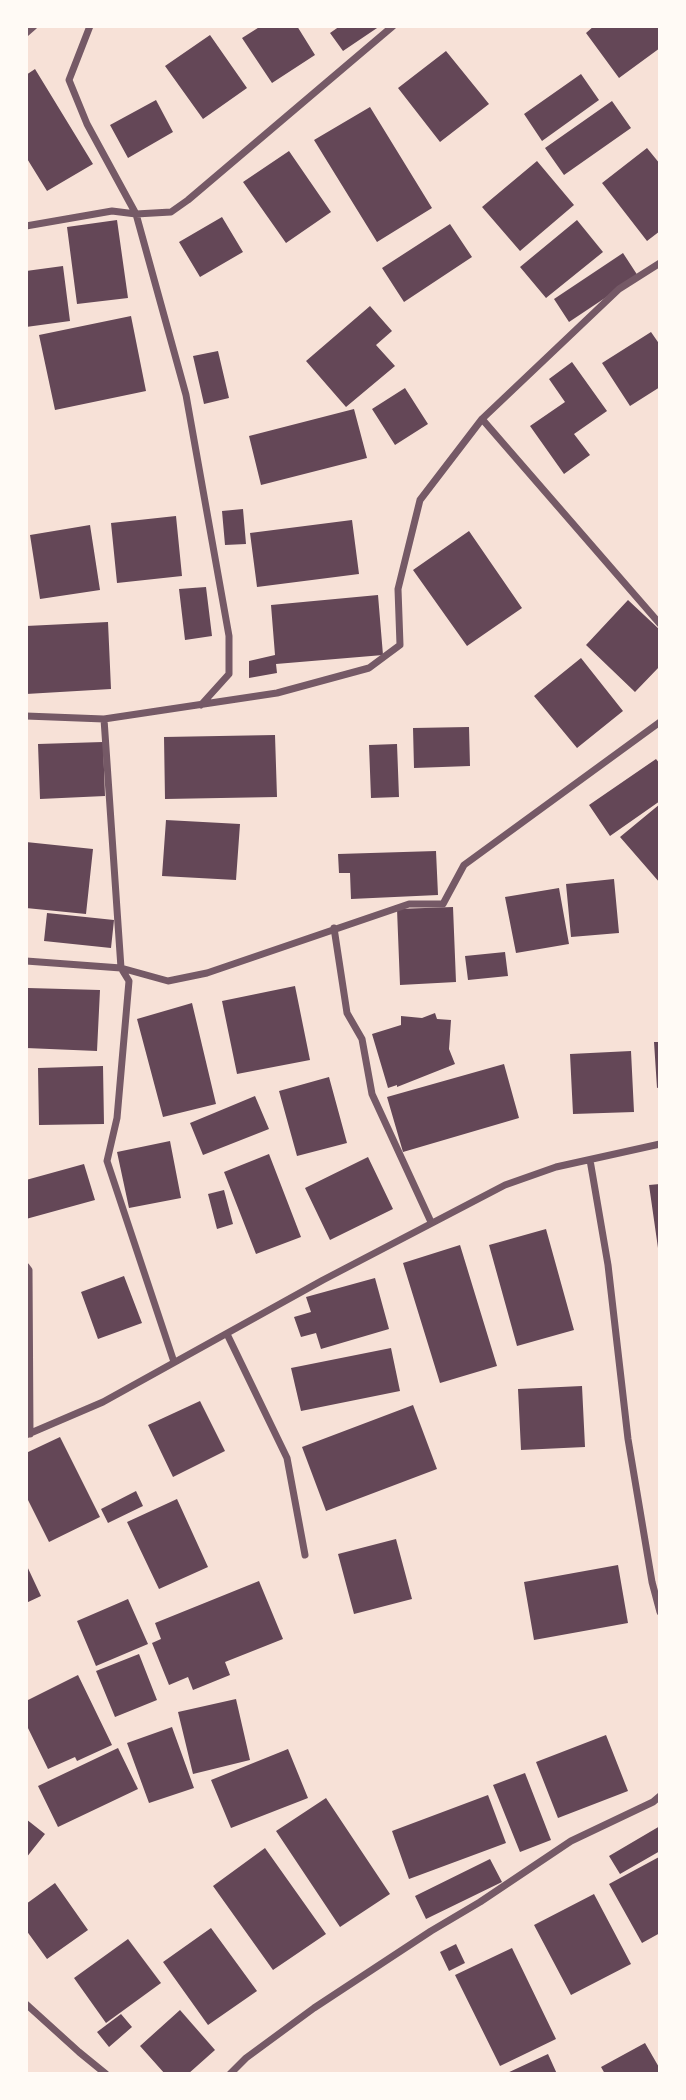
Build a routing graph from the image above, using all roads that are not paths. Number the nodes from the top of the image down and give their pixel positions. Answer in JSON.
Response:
{"nodes":[{"id":1,"x":34,"y":26,"type":"edge"},
{"id":2,"x":90,"y":26,"type":"edge"},
{"id":3,"x":393,"y":26,"type":"edge"},
{"id":4,"x":26,"y":33,"type":"edge"},
{"id":5,"x":136,"y":214,"type":"junction"},
{"id":6,"x":26,"y":226,"type":"edge"},
{"id":7,"x":660,"y":263,"type":"edge"},
{"id":8,"x":482,"y":419,"type":"junction"},
{"id":9,"x":660,"y":624,"type":"edge"},
{"id":10,"x":201,"y":705,"type":"junction"},
{"id":11,"x":26,"y":716,"type":"edge"},
{"id":12,"x":104,"y":719,"type":"junction"},
{"id":13,"x":660,"y":722,"type":"edge"},
{"id":14,"x":334,"y":928,"type":"junction"},
{"id":15,"x":26,"y":961,"type":"edge"},
{"id":16,"x":121,"y":968,"type":"junction"},
{"id":17,"x":660,"y":1144,"type":"edge"},
{"id":18,"x":590,"y":1160,"type":"junction"},
{"id":19,"x":430,"y":1222,"type":"junction"},
{"id":20,"x":26,"y":1265,"type":"edge"},
{"id":21,"x":227,"y":1334,"type":"junction"},
{"id":22,"x":174,"y":1362,"type":"junction"},
{"id":23,"x":28,"y":1435,"type":"edge"},
{"id":24,"x":304,"y":1555,"type":"dead end"},
{"id":25,"x":660,"y":1612,"type":"edge"},
{"id":26,"x":660,"y":1796,"type":"edge"},
{"id":27,"x":26,"y":2004,"type":"edge"},
{"id":28,"x":106,"y":2074,"type":"edge"},
{"id":29,"x":230,"y":2074,"type":"edge"}],
"edges":[{"from":1,"to":4,"type":"street"},
{"from":2,"to":5,"type":"street"},
{"from":3,"to":5,"type":"street"},
{"from":5,"to":6,"type":"street"},
{"from":5,"to":10,"type":"street"},
{"from":7,"to":8,"type":"street"},
{"from":8,"to":9,"type":"street"},
{"from":8,"to":10,"type":"street"},
{"from":10,"to":12,"type":"street"},
{"from":11,"to":12,"type":"street"},
{"from":12,"to":16,"type":"street"},
{"from":13,"to":14,"type":"street"},
{"from":14,"to":16,"type":"street"},
{"from":14,"to":19,"type":"street"},
{"from":15,"to":16,"type":"street"},
{"from":16,"to":22,"type":"street"},
{"from":17,"to":18,"type":"street"},
{"from":18,"to":19,"type":"street"},
{"from":18,"to":25,"type":"street"},
{"from":19,"to":21,"type":"street"},
{"from":20,"to":23,"type":"street"},
{"from":21,"to":22,"type":"street"},
{"from":21,"to":24,"type":"street"},
{"from":22,"to":23,"type":"street"},
{"from":26,"to":29,"type":"street"},
{"from":27,"to":28,"type":"street"}]}
